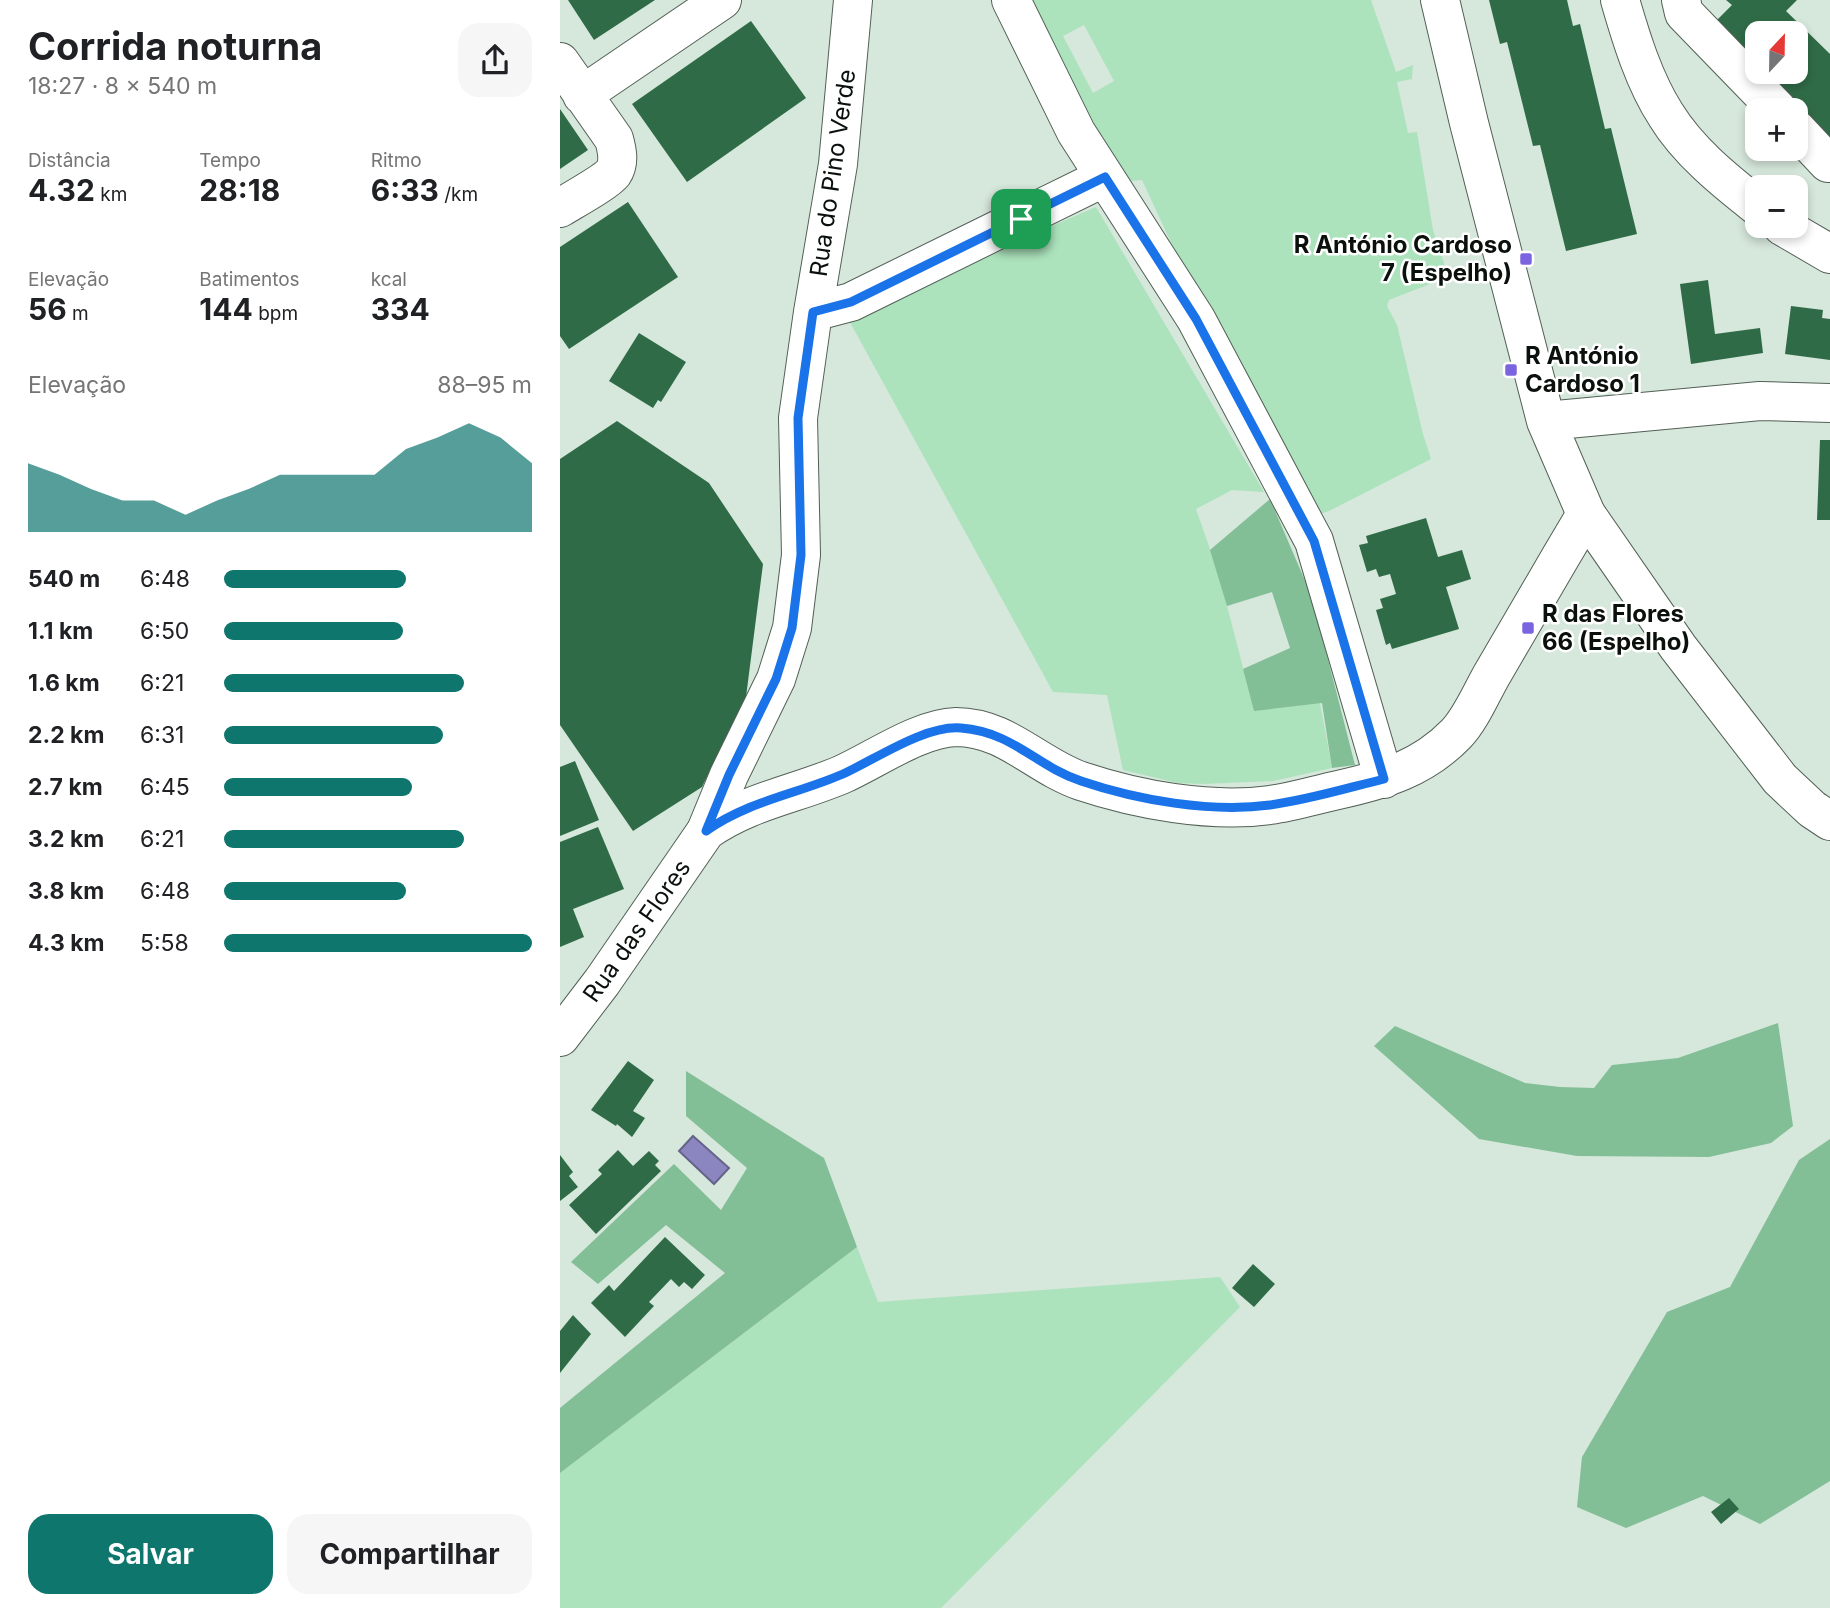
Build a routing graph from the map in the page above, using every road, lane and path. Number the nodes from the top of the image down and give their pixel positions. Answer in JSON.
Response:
{"nodes":[{"id":1,"x":853,"y":0,"type":"edge"},
{"id":2,"x":1010,"y":0,"type":"edge"},
{"id":3,"x":1440,"y":0,"type":"edge"},
{"id":4,"x":1620,"y":0,"type":"edge"},
{"id":5,"x":1681,"y":0,"type":"edge"},
{"id":6,"x":708,"y":4,"type":"edge"},
{"id":7,"x":560,"y":62,"type":"edge"},
{"id":8,"x":582,"y":95,"type":"junction"},
{"id":9,"x":1766,"y":98,"type":"edge"},
{"id":10,"x":1808,"y":142,"type":"edge"},
{"id":11,"x":1828,"y":163,"type":"dead end"},
{"id":12,"x":1105,"y":177,"type":"junction"},
{"id":13,"x":1745,"y":195,"type":"edge"},
{"id":14,"x":560,"y":208,"type":"edge"},
{"id":15,"x":1803,"y":238,"type":"edge"},
{"id":16,"x":1830,"y":254,"type":"edge"},
{"id":17,"x":813,"y":312,"type":"junction"},
{"id":18,"x":1830,"y":403,"type":"edge"},
{"id":19,"x":1546,"y":421,"type":"junction"},
{"id":20,"x":1586,"y":514,"type":"junction"},
{"id":21,"x":1384,"y":779,"type":"junction"},
{"id":22,"x":1830,"y":821,"type":"edge"},
{"id":23,"x":706,"y":831,"type":"junction"},
{"id":24,"x":560,"y":1037,"type":"edge"}],
"edges":[{"from":1,"to":17,"type":"street","name":"Rua do Pino Verde"},
{"from":2,"to":12,"type":"street"},
{"from":3,"to":19,"type":"street"},
{"from":4,"to":13,"type":"street"},
{"from":5,"to":9,"type":"street"},
{"from":6,"to":8,"type":"street"},
{"from":7,"to":8,"type":"street"},
{"from":8,"to":14,"type":"street"},
{"from":10,"to":11,"type":"street"},
{"from":12,"to":17,"type":"street"},
{"from":12,"to":21,"type":"street"},
{"from":15,"to":16,"type":"street"},
{"from":17,"to":23,"type":"street","name":"Rua do Pino Verde"},
{"from":18,"to":19,"type":"street"},
{"from":19,"to":20,"type":"street"},
{"from":20,"to":21,"type":"street","name":"Rua das Flores"},
{"from":20,"to":22,"type":"street"},
{"from":21,"to":23,"type":"street","name":"Rua das Flores"},
{"from":23,"to":24,"type":"street","name":"Rua das Flores"}]}
